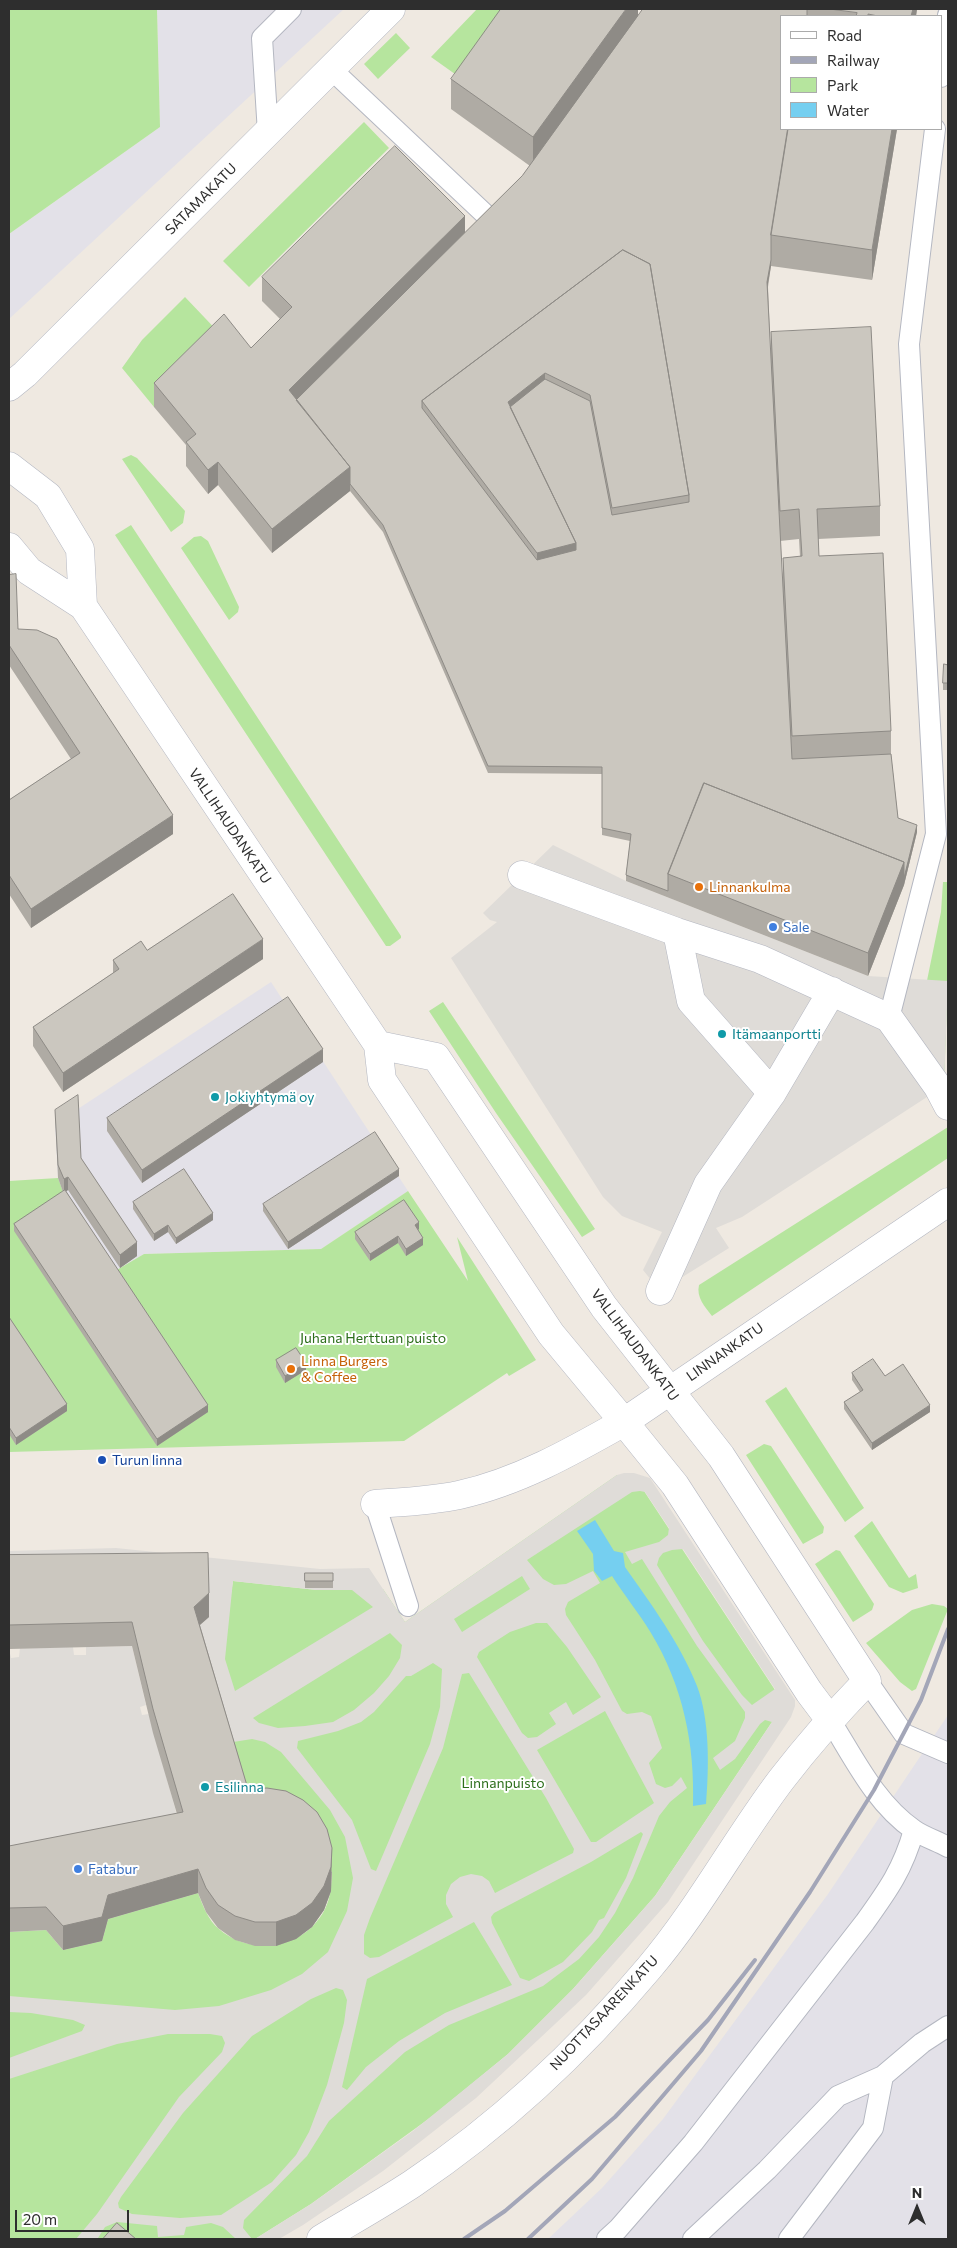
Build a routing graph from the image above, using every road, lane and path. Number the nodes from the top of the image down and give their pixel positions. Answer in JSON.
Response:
{"nodes":[{"id":1,"x":291,"y":9,"type":"edge"},
{"id":2,"x":391,"y":9,"type":"edge"},
{"id":3,"x":948,"y":15,"type":"edge"},
{"id":4,"x":942,"y":68,"type":"edge"},
{"id":5,"x":331,"y":70,"type":"junction"},
{"id":6,"x":934,"y":130,"type":"edge"},
{"id":7,"x":268,"y":132,"type":"junction"},
{"id":8,"x":488,"y":217,"type":"edge"},
{"id":9,"x":9,"y":387,"type":"edge"},
{"id":10,"x":9,"y":466,"type":"edge"},
{"id":11,"x":9,"y":547,"type":"edge"},
{"id":12,"x":83,"y":606,"type":"junction"},
{"id":13,"x":522,"y":875,"type":"dead end"},
{"id":14,"x":677,"y":932,"type":"junction"},
{"id":15,"x":832,"y":991,"type":"junction"},
{"id":16,"x":888,"y":1018,"type":"junction"},
{"id":17,"x":378,"y":1045,"type":"junction"},
{"id":18,"x":772,"y":1093,"type":"junction"},
{"id":19,"x":948,"y":1106,"type":"edge"},
{"id":20,"x":948,"y":1202,"type":"edge"},
{"id":21,"x":660,"y":1291,"type":"dead end"},
{"id":22,"x":670,"y":1391,"type":"junction"},
{"id":23,"x":624,"y":1422,"type":"junction"},
{"id":24,"x":374,"y":1504,"type":"joint"},
{"id":25,"x":408,"y":1606,"type":"dead end"},
{"id":26,"x":867,"y":1681,"type":"junction"},
{"id":27,"x":830,"y":1720,"type":"junction"},
{"id":28,"x":948,"y":1753,"type":"edge"},
{"id":29,"x":914,"y":1830,"type":"junction"},
{"id":30,"x":948,"y":1847,"type":"edge"},
{"id":31,"x":948,"y":2026,"type":"edge"},
{"id":32,"x":884,"y":2076,"type":"junction"},
{"id":33,"x":320,"y":2239,"type":"edge"},
{"id":34,"x":607,"y":2239,"type":"edge"},
{"id":35,"x":693,"y":2239,"type":"edge"},
{"id":36,"x":789,"y":2239,"type":"edge"}],
"edges":[{"from":1,"to":7,"type":"lane"},
{"from":2,"to":5,"type":"street","name":"SATAMAKATU"},
{"from":3,"to":4,"type":"lane"},
{"from":5,"to":7,"type":"street","name":"SATAMAKATU"},
{"from":5,"to":8,"type":"lane"},
{"from":6,"to":16,"type":"lane"},
{"from":7,"to":9,"type":"street","name":"SATAMAKATU"},
{"from":10,"to":12,"type":"street"},
{"from":11,"to":12,"type":"street","name":"VALLIHAUDANKATU"},
{"from":12,"to":17,"type":"street","name":"VALLIHAUDANKATU"},
{"from":13,"to":14,"type":"street"},
{"from":14,"to":15,"type":"street"},
{"from":14,"to":18,"type":"street"},
{"from":15,"to":16,"type":"street"},
{"from":15,"to":18,"type":"street"},
{"from":16,"to":19,"type":"street"},
{"from":17,"to":22,"type":"street","name":"VALLIHAUDANKATU"},
{"from":17,"to":23,"type":"street","name":"VALLIHAUDANKATU"},
{"from":18,"to":21,"type":"street"},
{"from":20,"to":22,"type":"street","name":"LINNANKATU"},
{"from":22,"to":23,"type":"street","name":"LINNANKATU"},
{"from":22,"to":26,"type":"street","name":"VALLIHAUDANKATU"},
{"from":23,"to":24,"type":"street","name":"LINNANKATU"},
{"from":23,"to":27,"type":"street","name":"VALLIHAUDANKATU"},
{"from":24,"to":25,"type":"lane"},
{"from":26,"to":27,"type":"street","name":"NUOTTASAARENKATU"},
{"from":26,"to":28,"type":"lane"},
{"from":27,"to":29,"type":"lane"},
{"from":27,"to":33,"type":"street","name":"NUOTTASAARENKATU"},
{"from":29,"to":30,"type":"lane"},
{"from":29,"to":34,"type":"lane"},
{"from":31,"to":32,"type":"lane"},
{"from":32,"to":35,"type":"lane"},
{"from":32,"to":36,"type":"lane"}]}
